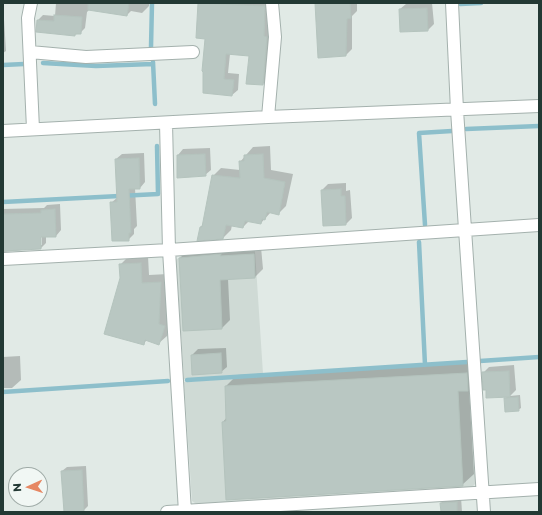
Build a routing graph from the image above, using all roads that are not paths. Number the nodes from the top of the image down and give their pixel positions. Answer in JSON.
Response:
{"nodes":[{"id":1,"x":31,"y":3,"type":"edge"},
{"id":2,"x":272,"y":3,"type":"edge"},
{"id":3,"x":452,"y":3,"type":"edge"},
{"id":4,"x":30,"y":52,"type":"junction"},
{"id":5,"x":193,"y":52,"type":"dead end"},
{"id":6,"x":539,"y":106,"type":"edge"},
{"id":7,"x":457,"y":110,"type":"junction"},
{"id":8,"x":268,"y":117,"type":"junction"},
{"id":9,"x":166,"y":123,"type":"junction"},
{"id":10,"x":33,"y":129,"type":"junction"},
{"id":11,"x":3,"y":131,"type":"edge"},
{"id":12,"x":539,"y":225,"type":"edge"},
{"id":13,"x":465,"y":230,"type":"junction"},
{"id":14,"x":170,"y":250,"type":"junction"},
{"id":15,"x":3,"y":259,"type":"edge"},
{"id":16,"x":539,"y":489,"type":"edge"},
{"id":17,"x":483,"y":492,"type":"junction"},
{"id":18,"x":185,"y":511,"type":"edge"},
{"id":19,"x":167,"y":512,"type":"edge"},
{"id":20,"x":484,"y":512,"type":"edge"}],
"edges":[{"from":1,"to":4,"type":"street"},
{"from":2,"to":8,"type":"street"},
{"from":3,"to":7,"type":"street"},
{"from":4,"to":5,"type":"street"},
{"from":4,"to":10,"type":"street"},
{"from":6,"to":7,"type":"street"},
{"from":7,"to":8,"type":"street"},
{"from":7,"to":13,"type":"street"},
{"from":8,"to":9,"type":"street"},
{"from":9,"to":10,"type":"street"},
{"from":9,"to":14,"type":"street"},
{"from":10,"to":11,"type":"street"},
{"from":12,"to":13,"type":"street"},
{"from":13,"to":14,"type":"street"},
{"from":13,"to":17,"type":"street"},
{"from":14,"to":15,"type":"street"},
{"from":14,"to":18,"type":"street"},
{"from":16,"to":17,"type":"street"},
{"from":17,"to":18,"type":"street"},
{"from":17,"to":20,"type":"street"},
{"from":18,"to":19,"type":"street"}]}
